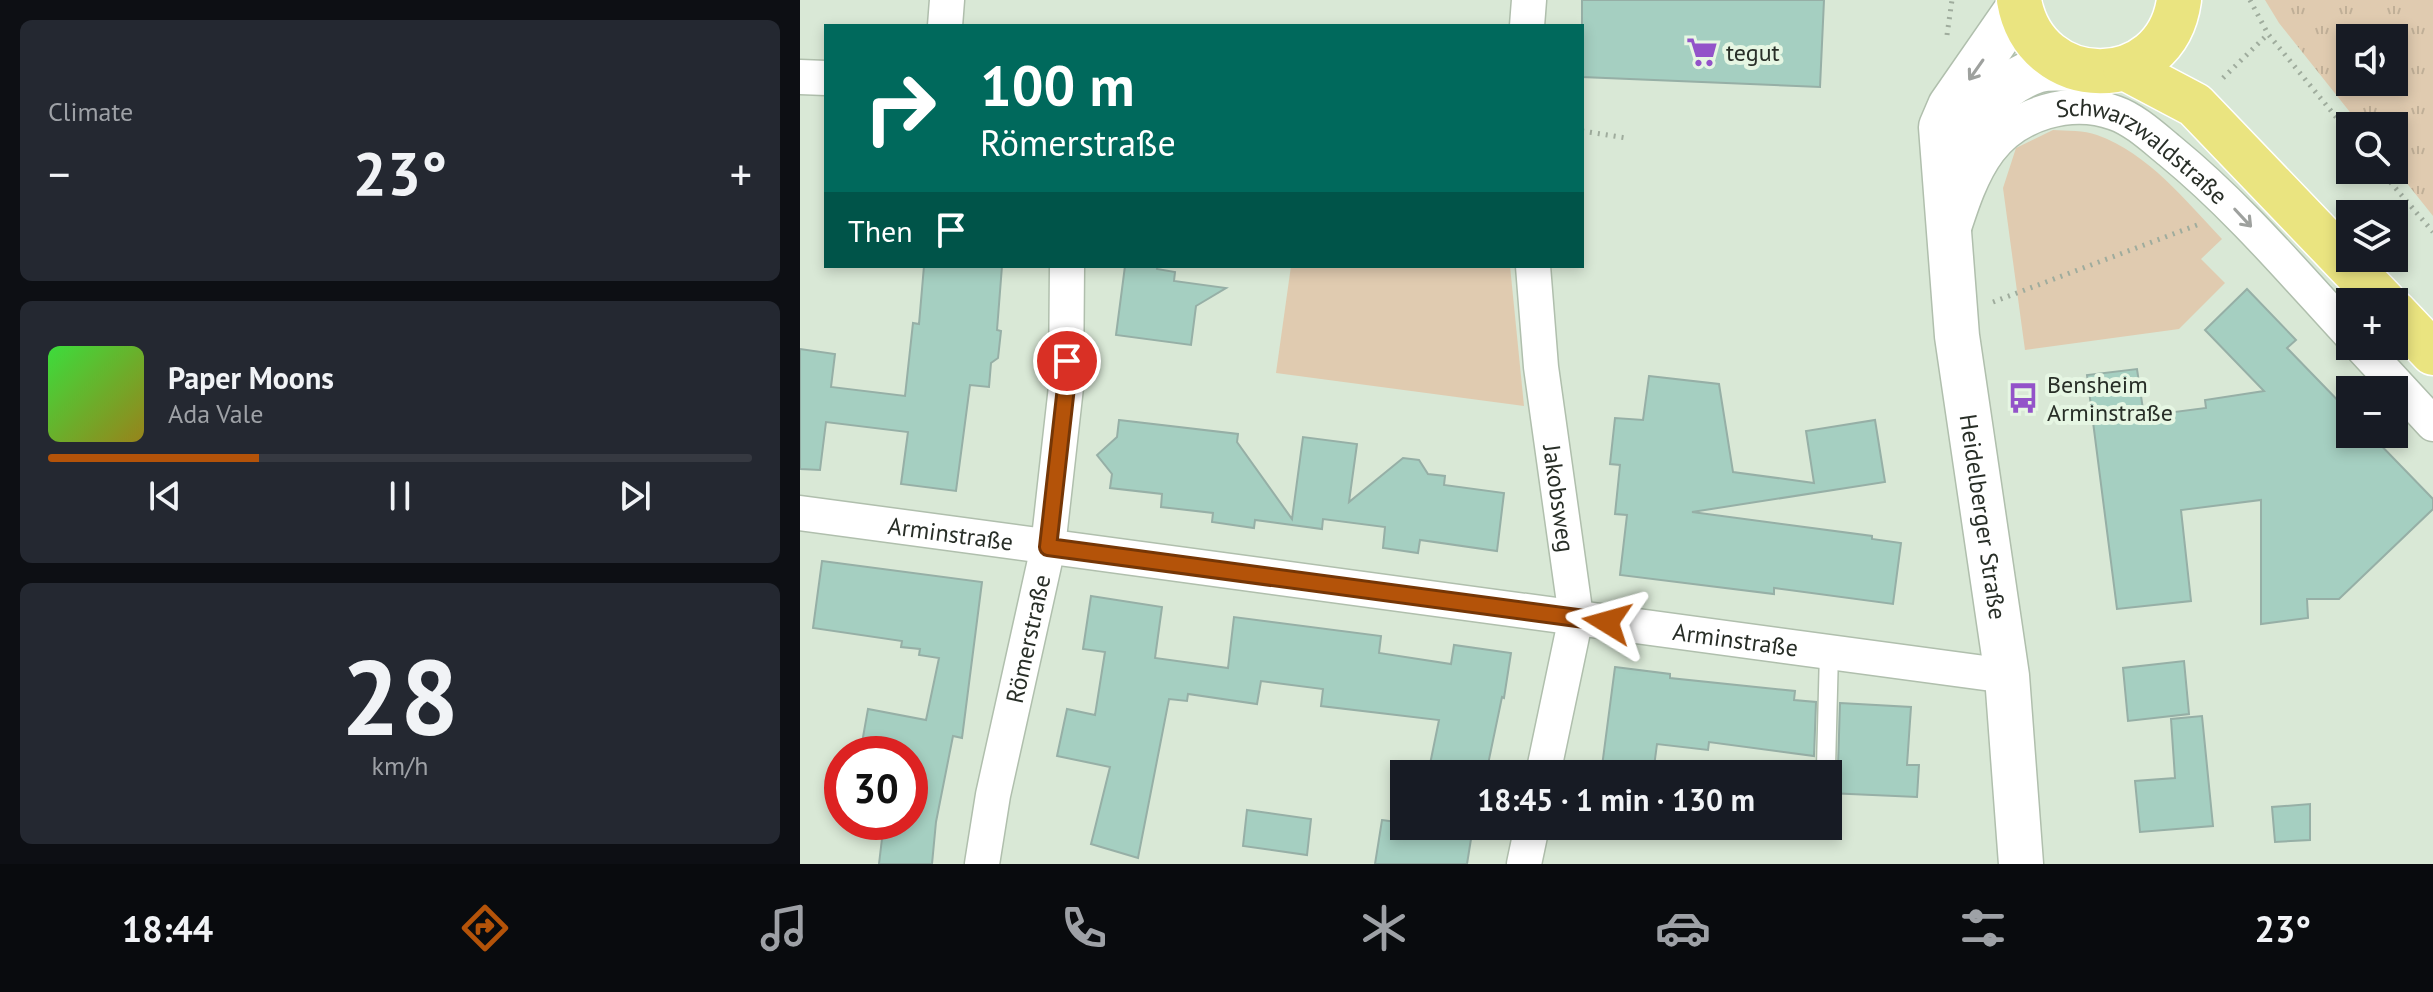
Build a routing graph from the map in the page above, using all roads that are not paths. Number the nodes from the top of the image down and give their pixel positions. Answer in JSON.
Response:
{"nodes":[{"id":1,"x":947,"y":0,"type":"edge"},
{"id":2,"x":1529,"y":0,"type":"edge"},
{"id":3,"x":2019,"y":3,"type":"edge"},
{"id":4,"x":2172,"y":19,"type":"edge"},
{"id":5,"x":945,"y":24,"type":"edge"},
{"id":6,"x":1527,"y":24,"type":"edge"},
{"id":7,"x":2125,"y":68,"type":"junction"},
{"id":8,"x":2075,"y":69,"type":"junction"},
{"id":9,"x":800,"y":77,"type":"edge"},
{"id":10,"x":824,"y":78,"type":"edge"},
{"id":11,"x":2195,"y":105,"type":"junction"},
{"id":12,"x":1943,"y":170,"type":"junction"},
{"id":13,"x":1949,"y":246,"type":"junction"},
{"id":14,"x":1067,"y":268,"type":"edge"},
{"id":15,"x":1533,"y":268,"type":"edge"},
{"id":16,"x":2371,"y":288,"type":"edge"},
{"id":17,"x":2336,"y":319,"type":"edge"},
{"id":18,"x":2408,"y":327,"type":"edge"},
{"id":19,"x":2433,"y":353,"type":"edge"},
{"id":20,"x":2374,"y":360,"type":"edge"},
{"id":21,"x":2433,"y":424,"type":"edge"},
{"id":22,"x":800,"y":513,"type":"edge"},
{"id":23,"x":1048,"y":547,"type":"junction"},
{"id":24,"x":1576,"y":617,"type":"junction"},
{"id":25,"x":1829,"y":652,"type":"junction"},
{"id":26,"x":2007,"y":676,"type":"junction"},
{"id":27,"x":1546,"y":760,"type":"edge"},
{"id":28,"x":1826,"y":760,"type":"edge"},
{"id":29,"x":1529,"y":840,"type":"edge"},
{"id":30,"x":982,"y":864,"type":"edge"},
{"id":31,"x":1524,"y":864,"type":"edge"},
{"id":32,"x":2021,"y":864,"type":"edge"}],
"edges":[{"from":1,"to":5,"type":"street"},
{"from":2,"to":6,"type":"street"},
{"from":3,"to":8,"type":"main road","name":"Heidelberger Straße"},
{"from":3,"to":12,"type":"street","name":"Heidelberger Straße","one_way":true},
{"from":4,"to":7,"type":"main road"},
{"from":4,"to":11,"type":"main road","name":"Schwarzwaldstraße"},
{"from":7,"to":8,"type":"main road"},
{"from":7,"to":11,"type":"main road","name":"Schwarzwaldstraße"},
{"from":8,"to":12,"type":"street"},
{"from":9,"to":10,"type":"street"},
{"from":11,"to":16,"type":"main road","name":"Schwarzwaldstraße"},
{"from":12,"to":13,"type":"street","name":"Heidelberger Straße"},
{"from":13,"to":17,"type":"street","name":"Schwarzwaldstraße","one_way":true},
{"from":13,"to":26,"type":"street","name":"Heidelberger Straße"},
{"from":14,"to":23,"type":"street","name":"Römerstraße"},
{"from":15,"to":24,"type":"street","name":"Jakobsweg"},
{"from":18,"to":19,"type":"main road"},
{"from":20,"to":21,"type":"street"},
{"from":22,"to":23,"type":"street","name":"Arminstraße"},
{"from":23,"to":24,"type":"street","name":"Arminstraße"},
{"from":23,"to":30,"type":"street","name":"Römerstraße"},
{"from":24,"to":25,"type":"street","name":"Arminstraße"},
{"from":24,"to":27,"type":"street","name":"Jakobsweg"},
{"from":25,"to":26,"type":"street","name":"Arminstraße"},
{"from":25,"to":28,"type":"lane"},
{"from":26,"to":32,"type":"street","name":"Heidelberger Straße"},
{"from":29,"to":31,"type":"street"}]}
